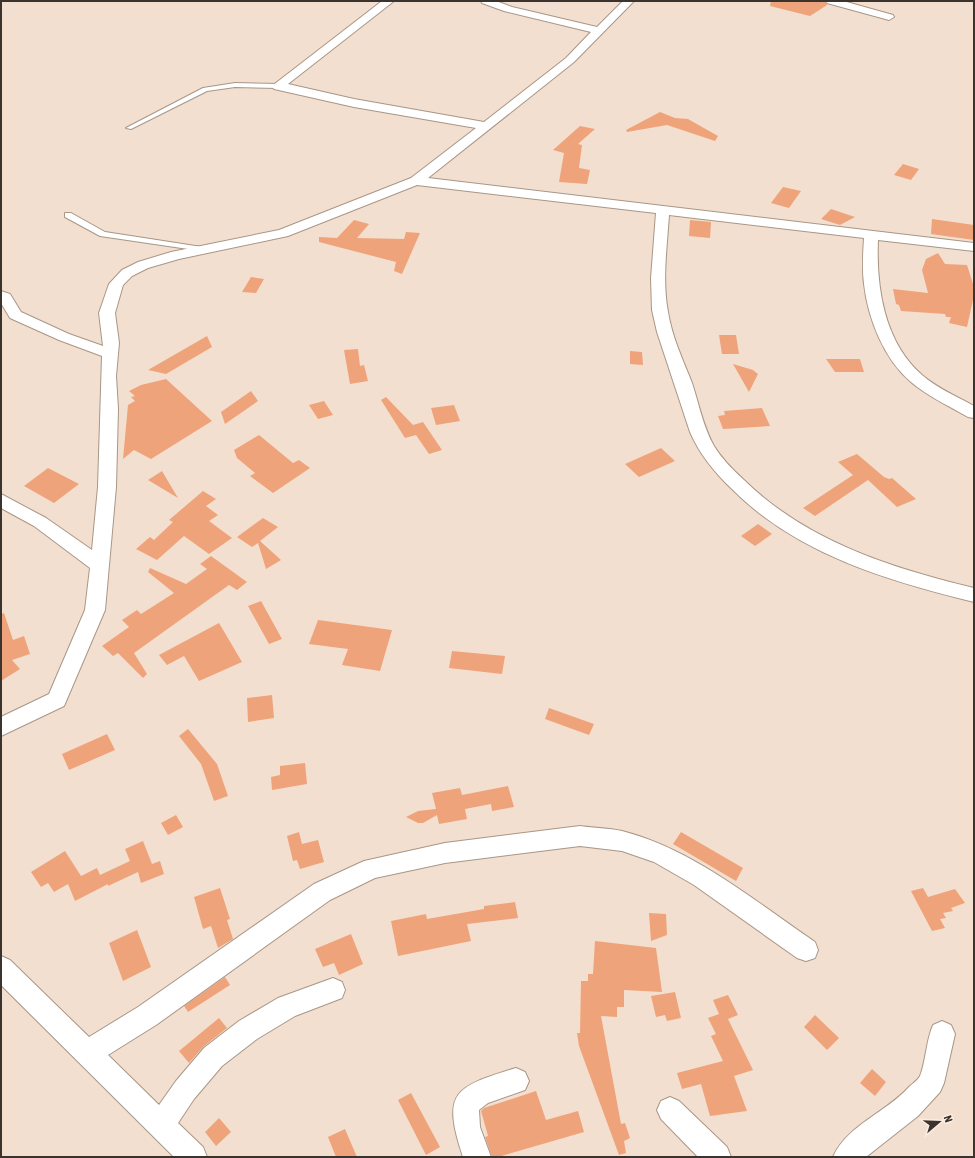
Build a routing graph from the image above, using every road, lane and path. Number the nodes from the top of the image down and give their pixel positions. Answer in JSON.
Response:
{"nodes":[{"id":1,"x":389,"y":1,"type":"edge"},
{"id":2,"x":486,"y":1,"type":"edge"},
{"id":3,"x":629,"y":1,"type":"edge"},
{"id":4,"x":831,"y":1,"type":"edge"},
{"id":5,"x":889,"y":17,"type":"dead end"},
{"id":6,"x":599,"y":31,"type":"junction"},
{"id":7,"x":278,"y":86,"type":"junction"},
{"id":8,"x":487,"y":126,"type":"junction"},
{"id":9,"x":129,"y":128,"type":"dead end"},
{"id":10,"x":416,"y":181,"type":"junction"},
{"id":11,"x":662,"y":210,"type":"junction"},
{"id":12,"x":68,"y":215,"type":"dead end"},
{"id":13,"x":871,"y":235,"type":"junction"},
{"id":14,"x":974,"y":248,"type":"edge"},
{"id":15,"x":202,"y":249,"type":"junction"},
{"id":16,"x":1,"y":294,"type":"edge"},
{"id":17,"x":110,"y":354,"type":"junction"},
{"id":18,"x":974,"y":412,"type":"edge"},
{"id":19,"x":1,"y":500,"type":"edge"},
{"id":20,"x":99,"y":565,"type":"junction"},
{"id":21,"x":974,"y":595,"type":"edge"},
{"id":22,"x":1,"y":727,"type":"edge"},
{"id":23,"x":806,"y":950,"type":"dead end"},
{"id":24,"x":1,"y":968,"type":"edge"},
{"id":25,"x":333,"y":990,"type":"dead end"},
{"id":26,"x":942,"y":1034,"type":"dead end"},
{"id":27,"x":87,"y":1053,"type":"junction"},
{"id":28,"x":516,"y":1081,"type":"dead end"},
{"id":29,"x":670,"y":1110,"type":"dead end"},
{"id":30,"x":161,"y":1125,"type":"junction"},
{"id":31,"x":193,"y":1157,"type":"edge"},
{"id":32,"x":477,"y":1157,"type":"edge"},
{"id":33,"x":717,"y":1157,"type":"edge"},
{"id":34,"x":847,"y":1157,"type":"edge"}],
"edges":[{"from":1,"to":7,"type":"street"},
{"from":2,"to":6,"type":"street"},
{"from":3,"to":6,"type":"street"},
{"from":4,"to":5,"type":"street"},
{"from":6,"to":8,"type":"street"},
{"from":7,"to":8,"type":"street"},
{"from":7,"to":9,"type":"lane"},
{"from":8,"to":10,"type":"street"},
{"from":10,"to":11,"type":"street"},
{"from":10,"to":15,"type":"street"},
{"from":11,"to":13,"type":"street"},
{"from":11,"to":21,"type":"street"},
{"from":12,"to":15,"type":"lane"},
{"from":13,"to":14,"type":"street"},
{"from":13,"to":18,"type":"street"},
{"from":15,"to":17,"type":"street"},
{"from":16,"to":17,"type":"street"},
{"from":17,"to":20,"type":"street"},
{"from":19,"to":20,"type":"street"},
{"from":20,"to":22,"type":"street"},
{"from":23,"to":27,"type":"street"},
{"from":24,"to":27,"type":"street"},
{"from":25,"to":30,"type":"street"},
{"from":26,"to":34,"type":"street"},
{"from":27,"to":30,"type":"street"},
{"from":28,"to":32,"type":"street"},
{"from":29,"to":33,"type":"street"},
{"from":30,"to":31,"type":"street"}]}
